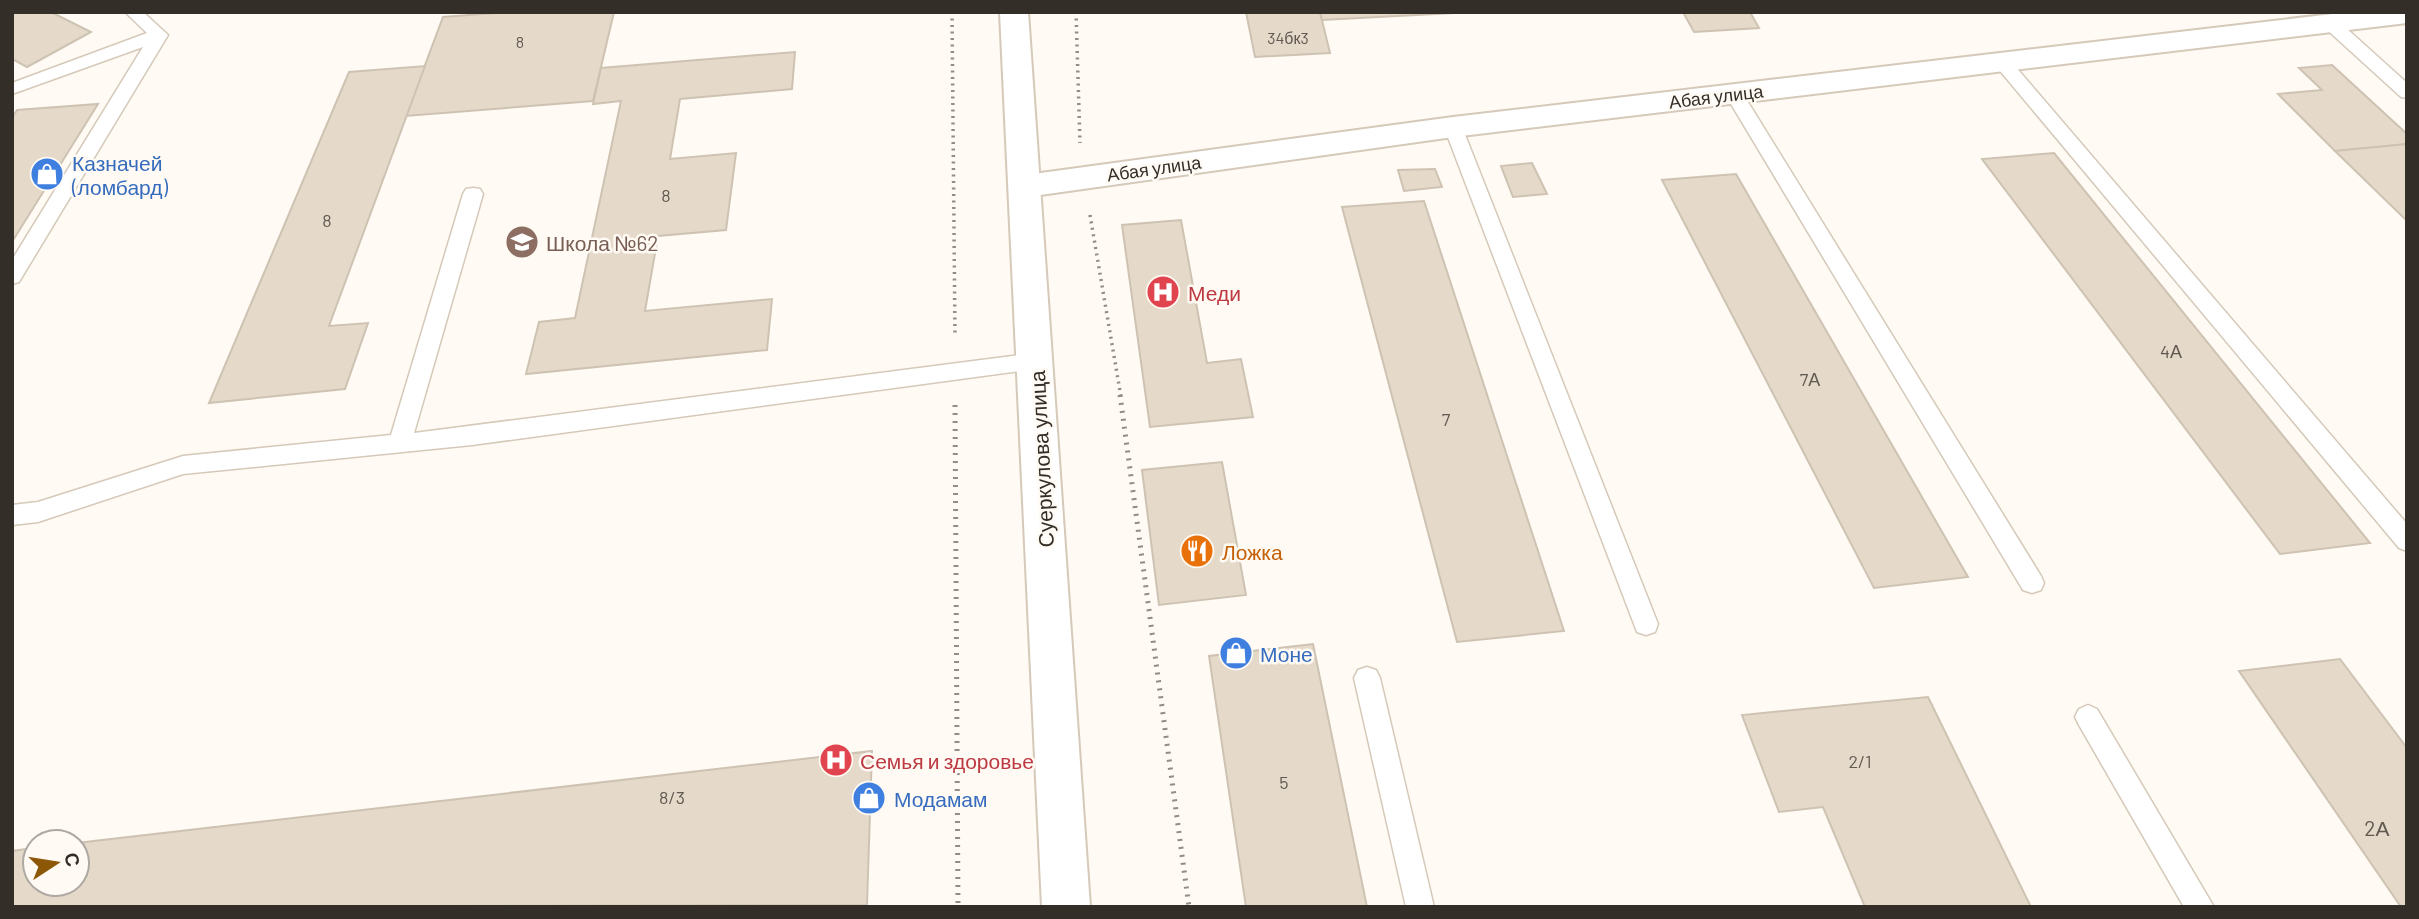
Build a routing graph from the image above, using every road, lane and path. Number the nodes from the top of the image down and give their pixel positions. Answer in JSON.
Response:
{"nodes":[{"id":1,"x":133,"y":12,"type":"edge"},
{"id":2,"x":952,"y":12,"type":"edge"},
{"id":3,"x":1013,"y":12,"type":"edge"},
{"id":4,"x":2407,"y":14,"type":"edge"},
{"id":5,"x":2330,"y":23,"type":"junction"},
{"id":6,"x":159,"y":35,"type":"junction"},
{"id":7,"x":2002,"y":62,"type":"junction"},
{"id":8,"x":12,"y":89,"type":"edge"},
{"id":9,"x":2407,"y":93,"type":"edge"},
{"id":10,"x":1734,"y":94,"type":"junction"},
{"id":11,"x":1453,"y":127,"type":"junction"},
{"id":12,"x":1083,"y":178,"type":"junction"},
{"id":13,"x":1026,"y":186,"type":"junction"},
{"id":14,"x":473,"y":194,"type":"dead end"},
{"id":15,"x":12,"y":277,"type":"edge"},
{"id":16,"x":1035,"y":361,"type":"junction"},
{"id":17,"x":955,"y":373,"type":"junction"},
{"id":18,"x":401,"y":443,"type":"junction"},
{"id":19,"x":12,"y":515,"type":"edge"},
{"id":20,"x":2407,"y":541,"type":"edge"},
{"id":21,"x":2032,"y":583,"type":"dead end"},
{"id":22,"x":1646,"y":624,"type":"dead end"},
{"id":23,"x":1367,"y":678,"type":"dead end"},
{"id":24,"x":2088,"y":717,"type":"dead end"},
{"id":25,"x":958,"y":907,"type":"edge"},
{"id":26,"x":1066,"y":907,"type":"edge"},
{"id":27,"x":1189,"y":907,"type":"edge"},
{"id":28,"x":1420,"y":907,"type":"edge"},
{"id":29,"x":2200,"y":907,"type":"edge"}],
"edges":[{"from":1,"to":6,"type":"lane"},
{"from":2,"to":17,"type":"path"},
{"from":3,"to":13,"type":"street","name":"Суеркулова улица"},
{"from":4,"to":5,"type":"street","name":"Абая улица"},
{"from":5,"to":7,"type":"street","name":"Абая улица"},
{"from":5,"to":9,"type":"lane"},
{"from":6,"to":8,"type":"lane"},
{"from":6,"to":15,"type":"lane"},
{"from":7,"to":10,"type":"street","name":"Абая улица"},
{"from":7,"to":20,"type":"lane"},
{"from":10,"to":11,"type":"street","name":"Абая улица"},
{"from":10,"to":21,"type":"lane"},
{"from":11,"to":12,"type":"street","name":"Абая улица"},
{"from":11,"to":22,"type":"lane"},
{"from":12,"to":13,"type":"street","name":"Абая улица"},
{"from":12,"to":27,"type":"path"},
{"from":13,"to":16,"type":"street","name":"Суеркулова улица"},
{"from":14,"to":18,"type":"lane"},
{"from":16,"to":17,"type":"lane"},
{"from":16,"to":26,"type":"street","name":"Суеркулова улица"},
{"from":17,"to":18,"type":"lane"},
{"from":17,"to":25,"type":"path"},
{"from":18,"to":19,"type":"lane"},
{"from":23,"to":28,"type":"lane"},
{"from":24,"to":29,"type":"lane"}]}
